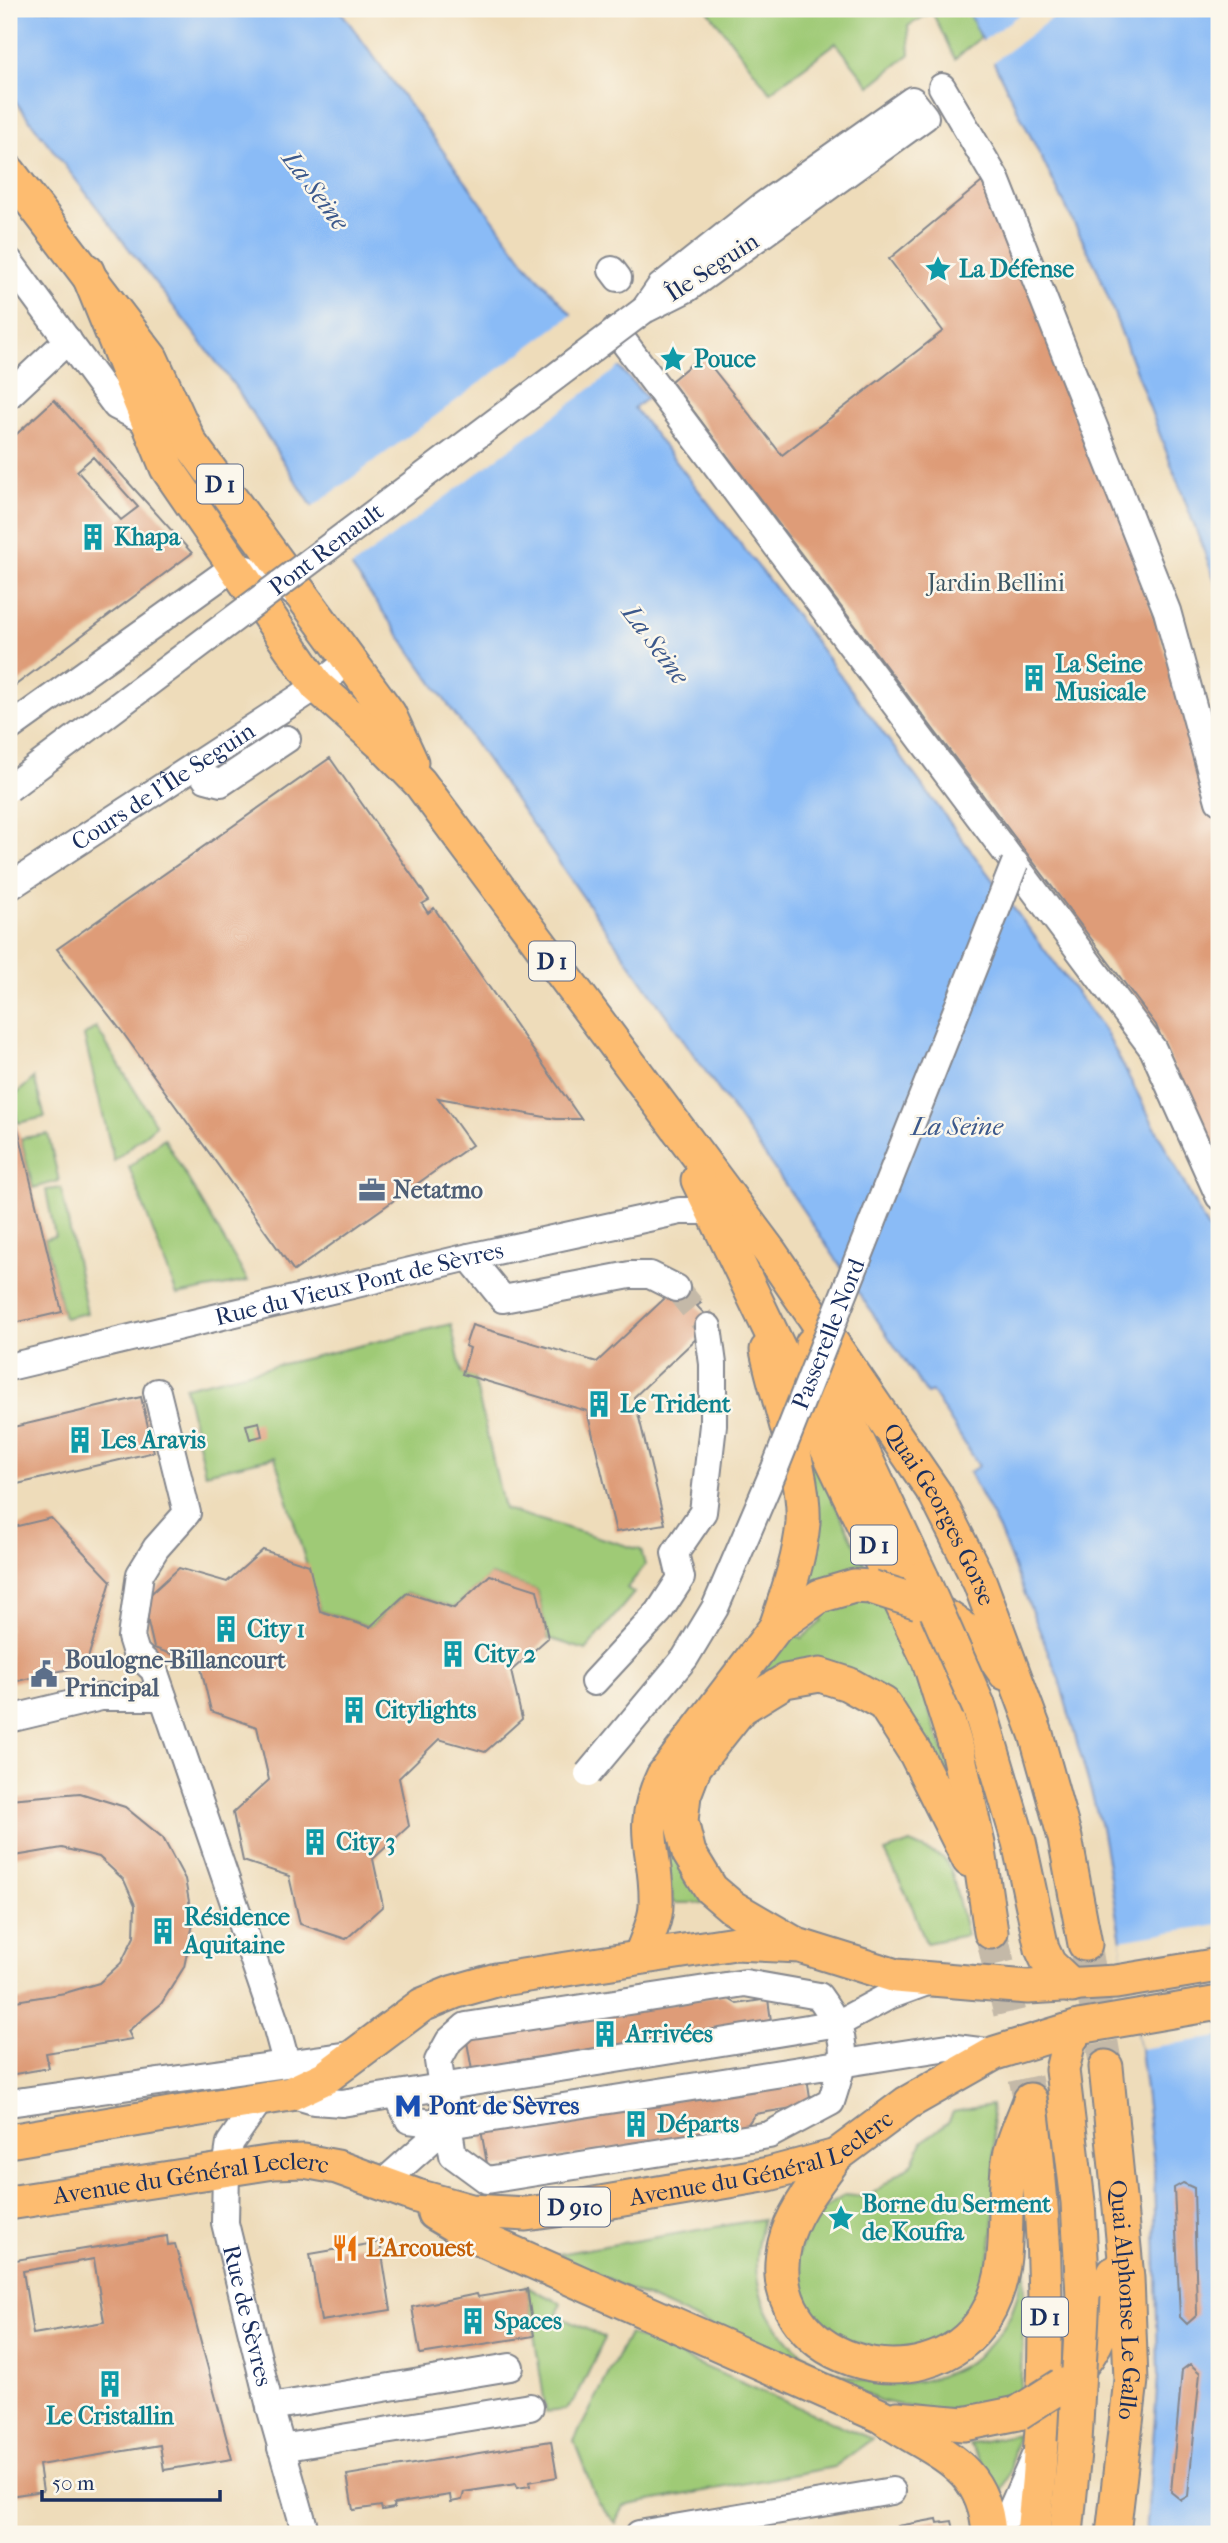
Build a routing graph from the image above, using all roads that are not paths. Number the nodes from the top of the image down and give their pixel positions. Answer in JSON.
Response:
{"nodes":[{"id":1,"x":9,"y":172,"type":"edge"},
{"id":2,"x":9,"y":261,"type":"edge"},
{"id":3,"x":87,"y":271,"type":"junction"},
{"id":4,"x":644,"y":310,"type":"joint"},
{"id":5,"x":615,"y":330,"type":"junction"},
{"id":6,"x":68,"y":340,"type":"junction"},
{"id":7,"x":9,"y":395,"type":"edge"},
{"id":8,"x":146,"y":421,"type":"junction"},
{"id":9,"x":235,"y":566,"type":"junction"},
{"id":10,"x":304,"y":601,"type":"junction"},
{"id":11,"x":349,"y":660,"type":"junction"},
{"id":12,"x":317,"y":686,"type":"junction"},
{"id":13,"x":9,"y":728,"type":"edge"},
{"id":14,"x":286,"y":739,"type":"dead end"},
{"id":15,"x":196,"y":764,"type":"junction"},
{"id":16,"x":420,"y":783,"type":"junction"},
{"id":17,"x":9,"y":788,"type":"edge"},
{"id":18,"x":1219,"y":801,"type":"edge"},
{"id":19,"x":1015,"y":863,"type":"junction"},
{"id":20,"x":9,"y":887,"type":"edge"},
{"id":21,"x":684,"y":1138,"type":"junction"},
{"id":22,"x":1219,"y":1196,"type":"edge"},
{"id":23,"x":713,"y":1211,"type":"junction"},
{"id":24,"x":770,"y":1252,"type":"junction"},
{"id":25,"x":469,"y":1257,"type":"junction"},
{"id":26,"x":676,"y":1289,"type":"tunnel mouth"},
{"id":27,"x":757,"y":1302,"type":"junction"},
{"id":28,"x":708,"y":1327,"type":"tunnel mouth"},
{"id":29,"x":9,"y":1367,"type":"edge"},
{"id":30,"x":158,"y":1392,"type":"dead end"},
{"id":31,"x":920,"y":1590,"type":"junction"},
{"id":32,"x":776,"y":1627,"type":"junction"},
{"id":33,"x":594,"y":1682,"type":"dead end"},
{"id":34,"x":163,"y":1697,"type":"junction"},
{"id":35,"x":9,"y":1719,"type":"edge"},
{"id":36,"x":1037,"y":1734,"type":"junction"},
{"id":37,"x":588,"y":1774,"type":"dead end"},
{"id":38,"x":987,"y":1896,"type":"junction"},
{"id":39,"x":991,"y":1931,"type":"tunnel mouth"},
{"id":40,"x":1085,"y":1944,"type":"tunnel mouth"},
{"id":41,"x":800,"y":1946,"type":"junction"},
{"id":42,"x":640,"y":1957,"type":"junction"},
{"id":43,"x":1219,"y":1965,"type":"edge"},
{"id":44,"x":933,"y":1980,"type":"junction"},
{"id":45,"x":1072,"y":1986,"type":"junction"},
{"id":46,"x":1219,"y":2003,"type":"edge"},
{"id":47,"x":839,"y":2023,"type":"junction"},
{"id":48,"x":1079,"y":2027,"type":"junction"},
{"id":49,"x":995,"y":2053,"type":"junction"},
{"id":50,"x":845,"y":2061,"type":"junction"},
{"id":51,"x":1106,"y":2067,"type":"tunnel mouth"},
{"id":52,"x":278,"y":2085,"type":"junction"},
{"id":53,"x":442,"y":2088,"type":"junction"},
{"id":54,"x":414,"y":2092,"type":"junction"},
{"id":55,"x":9,"y":2103,"type":"edge"},
{"id":56,"x":448,"y":2124,"type":"junction"},
{"id":57,"x":9,"y":2141,"type":"edge"},
{"id":58,"x":836,"y":2156,"type":"junction"},
{"id":59,"x":226,"y":2169,"type":"junction"},
{"id":60,"x":384,"y":2182,"type":"junction"},
{"id":61,"x":18,"y":2200,"type":"edge"},
{"id":62,"x":1120,"y":2240,"type":"junction"},
{"id":63,"x":510,"y":2367,"type":"dead end"},
{"id":64,"x":270,"y":2407,"type":"junction"},
{"id":65,"x":530,"y":2407,"type":"dead end"},
{"id":66,"x":881,"y":2416,"type":"junction"},
{"id":67,"x":1030,"y":2420,"type":"junction"},
{"id":68,"x":281,"y":2448,"type":"junction"},
{"id":69,"x":892,"y":2491,"type":"dead end"},
{"id":70,"x":1010,"y":2528,"type":"edge"},
{"id":71,"x":306,"y":2534,"type":"edge"},
{"id":72,"x":639,"y":2534,"type":"edge"},
{"id":73,"x":1066,"y":2534,"type":"edge"},
{"id":74,"x":1113,"y":2534,"type":"edge"}],
"edges":[{"from":1,"to":3,"type":"main road","name":"Quai Georges Gorse","number":"D 1"},
{"from":2,"to":6,"type":"street"},
{"from":3,"to":8,"type":"main road","name":"Quai Georges Gorse","number":"D 1"},
{"from":3,"to":10,"type":"main road","name":"Quai Georges Gorse","number":"D 1"},
{"from":4,"to":5,"type":"street","name":"Pont Renault","bridge":true},
{"from":4,"to":18,"type":"street","name":"Île Seguin"},
{"from":5,"to":17,"type":"street","name":"Pont Renault","bridge":true},
{"from":5,"to":19,"type":"street"},
{"from":6,"to":7,"type":"street"},
{"from":6,"to":8,"type":"street"},
{"from":8,"to":9,"type":"main road","name":"Quai Georges Gorse","number":"D 1"},
{"from":9,"to":10,"type":"street"},
{"from":9,"to":12,"type":"main road","name":"Quai Georges Gorse","number":"D 1"},
{"from":9,"to":13,"type":"street"},
{"from":10,"to":11,"type":"main road","name":"Quai Georges Gorse","number":"D 1"},
{"from":11,"to":12,"type":"street"},
{"from":11,"to":16,"type":"main road","name":"Quai Georges Gorse","number":"D 1"},
{"from":12,"to":15,"type":"street","name":"Cours de l'Île Seguin"},
{"from":12,"to":16,"type":"main road","name":"Quai Georges Gorse","number":"D 1"},
{"from":14,"to":15,"type":"street"},
{"from":15,"to":20,"type":"street","name":"Cours de l'Île Seguin"},
{"from":16,"to":21,"type":"main road","name":"Quai Georges Gorse","number":"D 1"},
{"from":19,"to":22,"type":"street"},
{"from":19,"to":37,"type":"street","name":"Passerelle Nord","bridge":true},
{"from":21,"to":23,"type":"main road","name":"Quai Georges Gorse","number":"D 1"},
{"from":21,"to":24,"type":"main road","name":"Quai Georges Gorse","number":"D 1"},
{"from":23,"to":25,"type":"street","name":"Rue du Vieux Pont de Sèvres"},
{"from":23,"to":27,"type":"main road","name":"Quai Georges Gorse","number":"D 1"},
{"from":24,"to":31,"type":"main road","number":"D 1"},
{"from":24,"to":36,"type":"main road","name":"Quai Georges Gorse","number":"D 1"},
{"from":25,"to":26,"type":"street"},
{"from":25,"to":29,"type":"street","name":"Rue du Vieux Pont de Sèvres"},
{"from":27,"to":32,"type":"main road"},
{"from":27,"to":38,"type":"main road","name":"Quai Georges Gorse","number":"D 1"},
{"from":28,"to":33,"type":"street"},
{"from":30,"to":34,"type":"street"},
{"from":31,"to":32,"type":"main road","bridge":true},
{"from":31,"to":36,"type":"main road"},
{"from":31,"to":45,"type":"main road","number":"D 1","bridge":true},
{"from":32,"to":42,"type":"main road"},
{"from":34,"to":35,"type":"street"},
{"from":34,"to":52,"type":"street"},
{"from":36,"to":40,"type":"main road","name":"Quai Georges Gorse","number":"D 1"},
{"from":38,"to":39,"type":"main road","name":"Quai Georges Gorse"},
{"from":38,"to":41,"type":"main road"},
{"from":41,"to":42,"type":"main road"},
{"from":41,"to":44,"type":"main road"},
{"from":42,"to":52,"type":"main road"},
{"from":43,"to":45,"type":"main road"},
{"from":44,"to":45,"type":"main road"},
{"from":44,"to":47,"type":"street"},
{"from":46,"to":48,"type":"main road","name":"Avenue du Général Leclerc","number":"D 910"},
{"from":47,"to":50,"type":"street"},
{"from":47,"to":53,"type":"street"},
{"from":47,"to":53,"type":"street"},
{"from":48,"to":49,"type":"main road","name":"Avenue du Général Leclerc","number":"D 910"},
{"from":48,"to":73,"type":"main road","bridge":true},
{"from":49,"to":50,"type":"street"},
{"from":49,"to":58,"type":"main road","name":"Avenue du Général Leclerc","number":"D 910"},
{"from":50,"to":56,"type":"street"},
{"from":50,"to":56,"type":"street"},
{"from":51,"to":62,"type":"main road","name":"Quai Alphonse Le Gallo"},
{"from":52,"to":54,"type":"street"},
{"from":52,"to":55,"type":"street"},
{"from":52,"to":57,"type":"main road"},
{"from":52,"to":59,"type":"street","name":"Rue de Sèvres"},
{"from":53,"to":54,"type":"street"},
{"from":53,"to":56,"type":"street"},
{"from":54,"to":56,"type":"street"},
{"from":56,"to":60,"type":"street"},
{"from":58,"to":60,"type":"main road","name":"Avenue du Général Leclerc","number":"D 910"},
{"from":58,"to":67,"type":"main road","number":"D 1"},
{"from":59,"to":60,"type":"main road","name":"Avenue du Général Leclerc","number":"D 910"},
{"from":59,"to":61,"type":"main road","name":"Avenue du Général Leclerc","number":"D 910"},
{"from":59,"to":64,"type":"street","name":"Rue de Sèvres"},
{"from":60,"to":66,"type":"main road"},
{"from":62,"to":67,"type":"main road","bridge":true},
{"from":62,"to":74,"type":"main road","name":"Quai Alphonse Le Gallo"},
{"from":63,"to":64,"type":"street"},
{"from":64,"to":68,"type":"street","name":"Rue de Sèvres"},
{"from":65,"to":68,"type":"street"},
{"from":66,"to":67,"type":"main road"},
{"from":66,"to":70,"type":"main road"},
{"from":67,"to":70,"type":"main road","number":"D 1"},
{"from":68,"to":71,"type":"street","name":"Rue de Sèvres"},
{"from":69,"to":72,"type":"street"}]}
